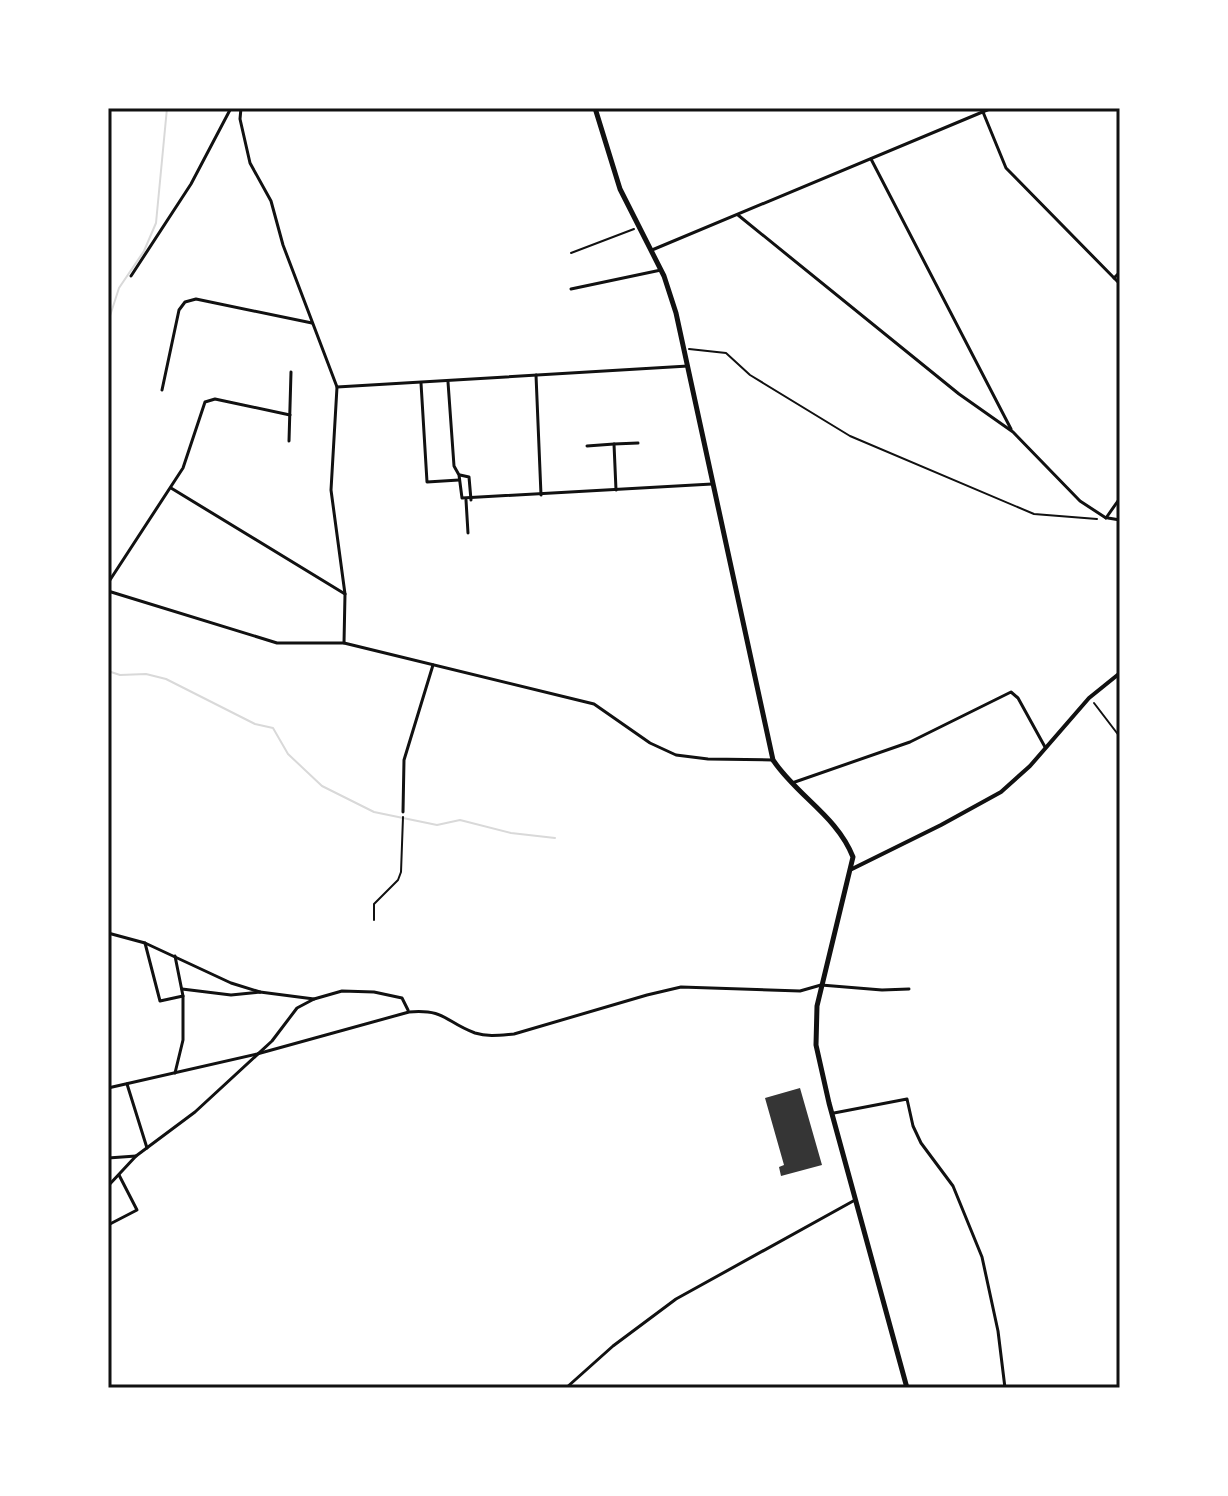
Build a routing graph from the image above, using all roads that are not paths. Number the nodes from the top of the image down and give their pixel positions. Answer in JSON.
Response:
{"nodes":[{"id":1,"x":231,"y":108,"type":"edge"},
{"id":2,"x":241,"y":108,"type":"edge"},
{"id":3,"x":595,"y":108,"type":"edge"},
{"id":4,"x":992,"y":108,"type":"edge"},
{"id":5,"x":983,"y":112,"type":"junction"},
{"id":6,"x":871,"y":159,"type":"junction"},
{"id":7,"x":738,"y":215,"type":"junction"},
{"id":8,"x":652,"y":250,"type":"junction"},
{"id":9,"x":661,"y":269,"type":"junction"},
{"id":10,"x":1120,"y":272,"type":"edge"},
{"id":11,"x":131,"y":276,"type":"dead end"},
{"id":12,"x":1114,"y":278,"type":"junction"},
{"id":13,"x":1120,"y":284,"type":"edge"},
{"id":14,"x":571,"y":289,"type":"dead end"},
{"id":15,"x":312,"y":323,"type":"junction"},
{"id":16,"x":688,"y":366,"type":"junction"},
{"id":17,"x":291,"y":372,"type":"dead end"},
{"id":18,"x":536,"y":375,"type":"junction"},
{"id":19,"x":448,"y":382,"type":"junction"},
{"id":20,"x":421,"y":383,"type":"junction"},
{"id":21,"x":337,"y":387,"type":"junction"},
{"id":22,"x":162,"y":390,"type":"dead end"},
{"id":23,"x":290,"y":415,"type":"junction"},
{"id":24,"x":1013,"y":432,"type":"junction"},
{"id":25,"x":289,"y":441,"type":"dead end"},
{"id":26,"x":638,"y":443,"type":"dead end"},
{"id":27,"x":614,"y":444,"type":"junction"},
{"id":28,"x":587,"y":446,"type":"dead end"},
{"id":29,"x":459,"y":478,"type":"junction"},
{"id":30,"x":712,"y":484,"type":"junction"},
{"id":31,"x":171,"y":488,"type":"junction"},
{"id":32,"x":616,"y":490,"type":"junction"},
{"id":33,"x":541,"y":495,"type":"junction"},
{"id":34,"x":1120,"y":498,"type":"edge"},
{"id":35,"x":467,"y":499,"type":"junction"},
{"id":36,"x":1106,"y":518,"type":"junction"},
{"id":37,"x":1120,"y":520,"type":"edge"},
{"id":38,"x":468,"y":533,"type":"dead end"},
{"id":39,"x":108,"y":583,"type":"edge"},
{"id":40,"x":108,"y":591,"type":"edge"},
{"id":41,"x":345,"y":594,"type":"junction"},
{"id":42,"x":344,"y":643,"type":"junction"},
{"id":43,"x":433,"y":665,"type":"junction"},
{"id":44,"x":1120,"y":673,"type":"edge"},
{"id":45,"x":1046,"y":748,"type":"junction"},
{"id":46,"x":773,"y":760,"type":"junction"},
{"id":47,"x":792,"y":783,"type":"junction"},
{"id":48,"x":403,"y":812,"type":"road end"},
{"id":49,"x":852,"y":869,"type":"junction"},
{"id":50,"x":108,"y":933,"type":"edge"},
{"id":51,"x":145,"y":943,"type":"junction"},
{"id":52,"x":175,"y":956,"type":"junction"},
{"id":53,"x":821,"y":985,"type":"junction"},
{"id":54,"x":182,"y":989,"type":"junction"},
{"id":55,"x":909,"y":989,"type":"dead end"},
{"id":56,"x":260,"y":992,"type":"junction"},
{"id":57,"x":183,"y":996,"type":"junction"},
{"id":58,"x":314,"y":999,"type":"junction"},
{"id":59,"x":409,"y":1012,"type":"junction"},
{"id":60,"x":257,"y":1054,"type":"junction"},
{"id":61,"x":175,"y":1073,"type":"junction"},
{"id":62,"x":127,"y":1084,"type":"junction"},
{"id":63,"x":108,"y":1088,"type":"edge"},
{"id":64,"x":832,"y":1113,"type":"junction"},
{"id":65,"x":147,"y":1148,"type":"junction"},
{"id":66,"x":136,"y":1156,"type":"junction"},
{"id":67,"x":108,"y":1158,"type":"edge"},
{"id":68,"x":119,"y":1175,"type":"junction"},
{"id":69,"x":108,"y":1186,"type":"edge"},
{"id":70,"x":855,"y":1200,"type":"junction"},
{"id":71,"x":108,"y":1225,"type":"edge"},
{"id":72,"x":904,"y":1387,"type":"edge"},
{"id":73,"x":566,"y":1388,"type":"edge"},
{"id":74,"x":1005,"y":1388,"type":"edge"}],
"edges":[{"from":1,"to":11,"type":"street"},
{"from":2,"to":15,"type":"street"},
{"from":3,"to":8,"type":"main road"},
{"from":4,"to":5,"type":"street"},
{"from":5,"to":6,"type":"street"},
{"from":5,"to":12,"type":"street"},
{"from":6,"to":7,"type":"street"},
{"from":6,"to":24,"type":"street"},
{"from":7,"to":8,"type":"street"},
{"from":7,"to":24,"type":"street"},
{"from":8,"to":9,"type":"main road"},
{"from":9,"to":14,"type":"street"},
{"from":9,"to":16,"type":"main road"},
{"from":10,"to":12,"type":"street"},
{"from":12,"to":13,"type":"street"},
{"from":15,"to":21,"type":"street"},
{"from":15,"to":22,"type":"street"},
{"from":16,"to":18,"type":"street"},
{"from":16,"to":30,"type":"main road"},
{"from":17,"to":23,"type":"street"},
{"from":18,"to":19,"type":"street"},
{"from":18,"to":33,"type":"street"},
{"from":19,"to":20,"type":"street"},
{"from":19,"to":29,"type":"street"},
{"from":20,"to":21,"type":"street"},
{"from":20,"to":29,"type":"street"},
{"from":21,"to":41,"type":"street"},
{"from":23,"to":25,"type":"street"},
{"from":23,"to":31,"type":"street"},
{"from":24,"to":36,"type":"street"},
{"from":26,"to":27,"type":"street"},
{"from":27,"to":28,"type":"street"},
{"from":27,"to":32,"type":"street"},
{"from":29,"to":35,"type":"street"},
{"from":29,"to":35,"type":"street"},
{"from":30,"to":32,"type":"street"},
{"from":30,"to":46,"type":"main road"},
{"from":31,"to":39,"type":"street"},
{"from":31,"to":41,"type":"street"},
{"from":32,"to":33,"type":"street"},
{"from":33,"to":35,"type":"street"},
{"from":34,"to":36,"type":"street"},
{"from":35,"to":38,"type":"street"},
{"from":36,"to":37,"type":"street"},
{"from":40,"to":42,"type":"street"},
{"from":41,"to":42,"type":"street"},
{"from":42,"to":43,"type":"street"},
{"from":43,"to":46,"type":"street"},
{"from":43,"to":48,"type":"street"},
{"from":44,"to":45,"type":"street"},
{"from":45,"to":47,"type":"street"},
{"from":45,"to":49,"type":"street"},
{"from":46,"to":47,"type":"main road"},
{"from":47,"to":49,"type":"main road"},
{"from":49,"to":53,"type":"main road"},
{"from":50,"to":51,"type":"street"},
{"from":51,"to":52,"type":"street"},
{"from":51,"to":57,"type":"street"},
{"from":52,"to":54,"type":"street"},
{"from":52,"to":56,"type":"street"},
{"from":53,"to":55,"type":"street"},
{"from":53,"to":59,"type":"street"},
{"from":53,"to":64,"type":"main road"},
{"from":54,"to":56,"type":"street"},
{"from":54,"to":57,"type":"street"},
{"from":56,"to":58,"type":"street"},
{"from":57,"to":61,"type":"street"},
{"from":58,"to":59,"type":"street"},
{"from":58,"to":60,"type":"street"},
{"from":59,"to":60,"type":"street"},
{"from":60,"to":61,"type":"street"},
{"from":60,"to":65,"type":"street"},
{"from":61,"to":62,"type":"street"},
{"from":62,"to":63,"type":"street"},
{"from":62,"to":65,"type":"street"},
{"from":64,"to":70,"type":"main road"},
{"from":64,"to":74,"type":"street"},
{"from":65,"to":66,"type":"street"},
{"from":66,"to":67,"type":"street"},
{"from":66,"to":68,"type":"street"},
{"from":68,"to":69,"type":"street"},
{"from":68,"to":71,"type":"street"},
{"from":70,"to":72,"type":"main road"},
{"from":70,"to":73,"type":"street"}]}
